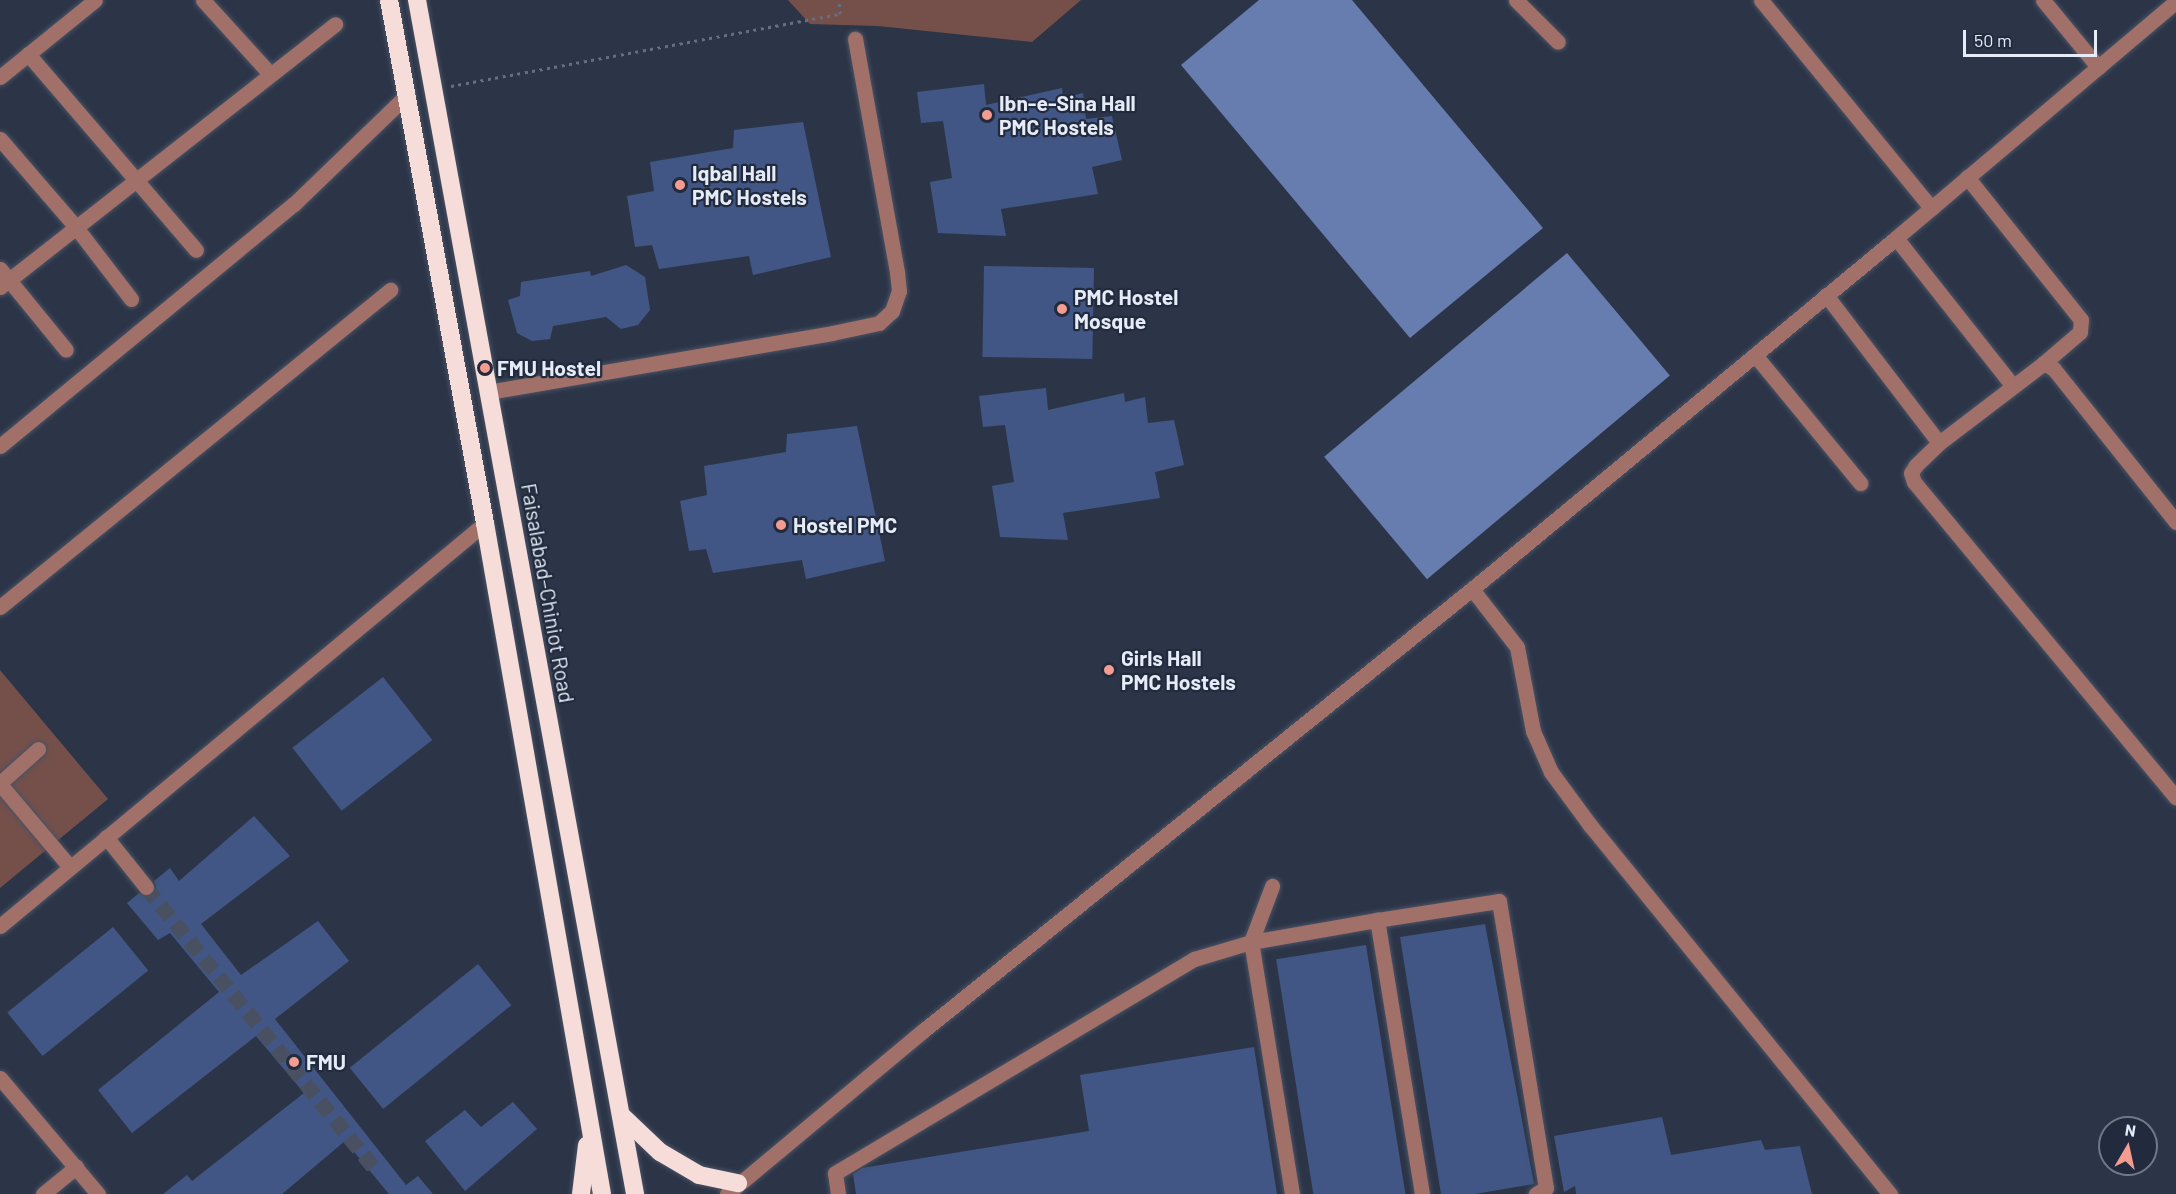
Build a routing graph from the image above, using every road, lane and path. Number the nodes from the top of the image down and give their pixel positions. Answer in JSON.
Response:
{"nodes":[{"id":1,"x":95,"y":0,"type":"edge"},
{"id":2,"x":203,"y":0,"type":"edge"},
{"id":3,"x":389,"y":0,"type":"edge"},
{"id":4,"x":417,"y":0,"type":"edge"},
{"id":5,"x":840,"y":0,"type":"edge"},
{"id":6,"x":1516,"y":0,"type":"edge"},
{"id":7,"x":1761,"y":0,"type":"edge"},
{"id":8,"x":2043,"y":0,"type":"edge"},
{"id":9,"x":2176,"y":0,"type":"edge"},
{"id":10,"x":335,"y":24,"type":"dead end"},
{"id":11,"x":855,"y":39,"type":"dead end"},
{"id":12,"x":1558,"y":42,"type":"dead end"},
{"id":13,"x":28,"y":54,"type":"junction"},
{"id":14,"x":2098,"y":68,"type":"junction"},
{"id":15,"x":270,"y":74,"type":"junction"},
{"id":16,"x":0,"y":77,"type":"edge"},
{"id":17,"x":432,"y":89,"type":"junction"},
{"id":18,"x":408,"y":93,"type":"junction"},
{"id":19,"x":0,"y":139,"type":"edge"},
{"id":20,"x":1967,"y":177,"type":"junction"},
{"id":21,"x":136,"y":179,"type":"junction"},
{"id":22,"x":1931,"y":208,"type":"junction"},
{"id":23,"x":75,"y":226,"type":"junction"},
{"id":24,"x":1896,"y":238,"type":"junction"},
{"id":25,"x":196,"y":250,"type":"dead end"},
{"id":26,"x":3,"y":279,"type":"edge"},
{"id":27,"x":390,"y":291,"type":"dead end"},
{"id":28,"x":1826,"y":295,"type":"junction"},
{"id":29,"x":131,"y":299,"type":"dead end"},
{"id":30,"x":66,"y":350,"type":"dead end"},
{"id":31,"x":1755,"y":355,"type":"junction"},
{"id":32,"x":2044,"y":363,"type":"junction"},
{"id":33,"x":2012,"y":385,"type":"junction"},
{"id":34,"x":488,"y":392,"type":"junction"},
{"id":35,"x":1939,"y":443,"type":"junction"},
{"id":36,"x":0,"y":446,"type":"edge"},
{"id":37,"x":1860,"y":483,"type":"dead end"},
{"id":38,"x":2176,"y":522,"type":"edge"},
{"id":39,"x":485,"y":523,"type":"junction"},
{"id":40,"x":1472,"y":589,"type":"junction"},
{"id":41,"x":0,"y":607,"type":"edge"},
{"id":42,"x":38,"y":749,"type":"dead end"},
{"id":43,"x":0,"y":784,"type":"edge"},
{"id":44,"x":2176,"y":798,"type":"edge"},
{"id":45,"x":106,"y":837,"type":"junction"},
{"id":46,"x":69,"y":867,"type":"junction"},
{"id":47,"x":1272,"y":886,"type":"dead end"},
{"id":48,"x":146,"y":887,"type":"tunnel mouth"},
{"id":49,"x":1377,"y":920,"type":"junction"},
{"id":50,"x":0,"y":927,"type":"edge"},
{"id":51,"x":1251,"y":942,"type":"junction"},
{"id":52,"x":0,"y":1078,"type":"edge"},
{"id":53,"x":621,"y":1115,"type":"junction"},
{"id":54,"x":590,"y":1124,"type":"junction"},
{"id":55,"x":76,"y":1167,"type":"junction"},
{"id":56,"x":732,"y":1188,"type":"edge"},
{"id":57,"x":43,"y":1194,"type":"edge"},
{"id":58,"x":98,"y":1194,"type":"edge"},
{"id":59,"x":581,"y":1194,"type":"edge"},
{"id":60,"x":602,"y":1194,"type":"edge"},
{"id":61,"x":635,"y":1194,"type":"edge"},
{"id":62,"x":838,"y":1194,"type":"edge"},
{"id":63,"x":1292,"y":1194,"type":"edge"},
{"id":64,"x":1422,"y":1194,"type":"edge"},
{"id":65,"x":1536,"y":1194,"type":"edge"},
{"id":66,"x":1890,"y":1194,"type":"edge"}],
"edges":[{"from":1,"to":13,"type":"street"},
{"from":2,"to":15,"type":"street"},
{"from":3,"to":18,"type":"highway"},
{"from":4,"to":17,"type":"highway","name":"Faisalabad–Chiniot Road"},
{"from":5,"to":17,"type":"path"},
{"from":6,"to":12,"type":"street"},
{"from":7,"to":22,"type":"street"},
{"from":8,"to":14,"type":"street"},
{"from":9,"to":14,"type":"street"},
{"from":10,"to":15,"type":"street"},
{"from":11,"to":34,"type":"street"},
{"from":13,"to":16,"type":"street"},
{"from":13,"to":21,"type":"street"},
{"from":14,"to":20,"type":"street"},
{"from":15,"to":21,"type":"street"},
{"from":17,"to":34,"type":"highway","name":"Faisalabad–Chiniot Road"},
{"from":18,"to":36,"type":"street"},
{"from":18,"to":39,"type":"highway"},
{"from":19,"to":23,"type":"street"},
{"from":20,"to":22,"type":"street"},
{"from":20,"to":32,"type":"street"},
{"from":21,"to":23,"type":"street"},
{"from":21,"to":25,"type":"street"},
{"from":22,"to":24,"type":"street"},
{"from":23,"to":26,"type":"street"},
{"from":23,"to":29,"type":"street"},
{"from":24,"to":28,"type":"street"},
{"from":24,"to":33,"type":"street"},
{"from":26,"to":30,"type":"street"},
{"from":27,"to":41,"type":"street"},
{"from":28,"to":31,"type":"street"},
{"from":28,"to":35,"type":"street"},
{"from":31,"to":37,"type":"street"},
{"from":31,"to":40,"type":"street"},
{"from":32,"to":33,"type":"street"},
{"from":32,"to":38,"type":"street"},
{"from":33,"to":35,"type":"street"},
{"from":34,"to":53,"type":"highway","name":"Faisalabad–Chiniot Road"},
{"from":35,"to":44,"type":"street"},
{"from":39,"to":45,"type":"street"},
{"from":39,"to":54,"type":"highway"},
{"from":40,"to":56,"type":"street"},
{"from":40,"to":66,"type":"street"},
{"from":42,"to":43,"type":"street"},
{"from":43,"to":46,"type":"street"},
{"from":45,"to":46,"type":"street"},
{"from":45,"to":48,"type":"street"},
{"from":46,"to":50,"type":"street"},
{"from":47,"to":51,"type":"street"},
{"from":49,"to":51,"type":"street"},
{"from":49,"to":64,"type":"street"},
{"from":49,"to":65,"type":"street"},
{"from":51,"to":62,"type":"street"},
{"from":51,"to":63,"type":"street"},
{"from":52,"to":55,"type":"street"},
{"from":53,"to":56,"type":"highway"},
{"from":53,"to":61,"type":"highway","name":"Faisalabad–Chiniot Road"},
{"from":54,"to":59,"type":"highway"},
{"from":54,"to":60,"type":"highway"},
{"from":55,"to":57,"type":"street"},
{"from":55,"to":58,"type":"street"}]}
